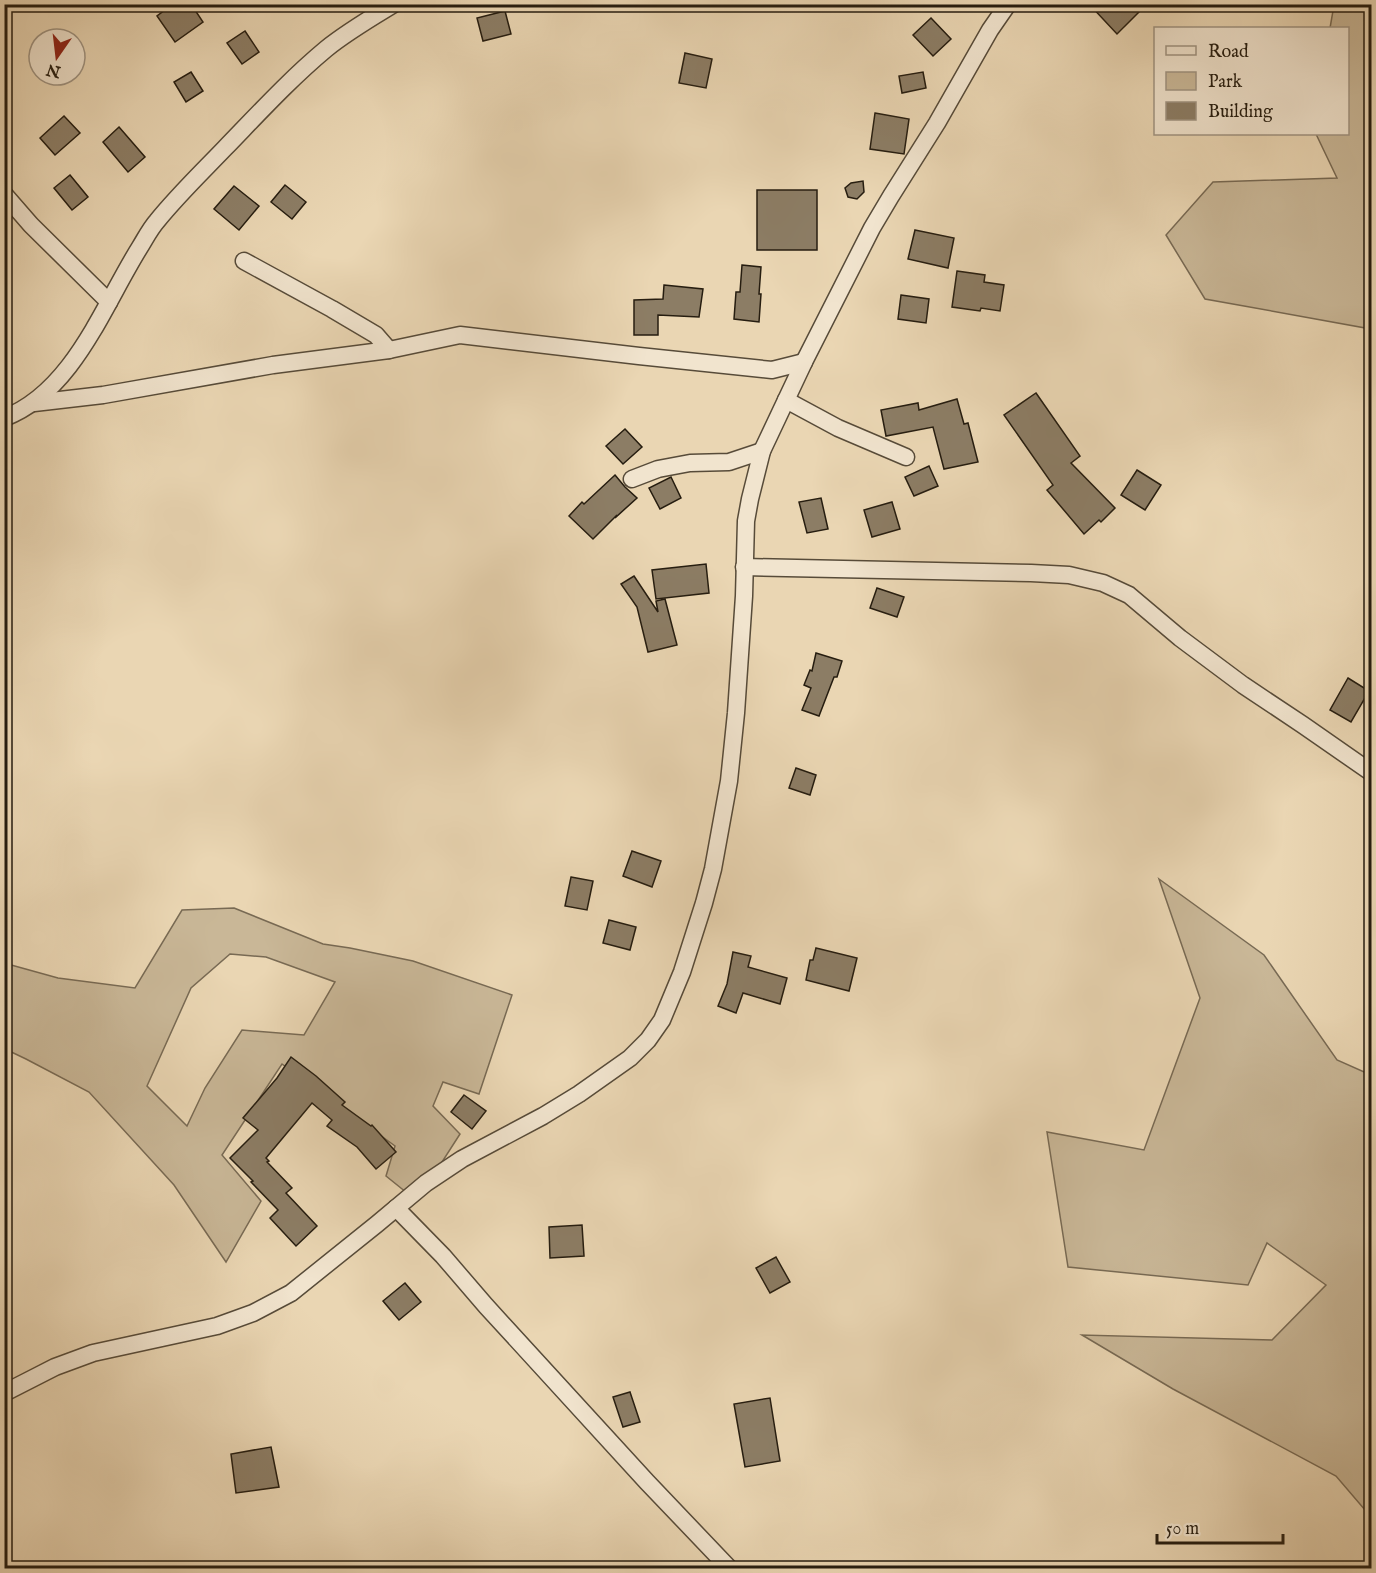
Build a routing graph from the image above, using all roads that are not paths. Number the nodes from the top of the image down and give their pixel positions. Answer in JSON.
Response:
{"nodes":[{"id":1,"x":394,"y":4,"type":"edge"},
{"id":2,"x":1008,"y":4,"type":"edge"},
{"id":3,"x":4,"y":194,"type":"edge"},
{"id":4,"x":244,"y":261,"type":"dead end"},
{"id":5,"x":109,"y":302,"type":"junction"},
{"id":6,"x":388,"y":350,"type":"junction"},
{"id":7,"x":804,"y":362,"type":"junction"},
{"id":8,"x":786,"y":400,"type":"junction"},
{"id":9,"x":34,"y":403,"type":"junction"},
{"id":10,"x":4,"y":418,"type":"edge"},
{"id":11,"x":762,"y":451,"type":"junction"},
{"id":12,"x":906,"y":457,"type":"dead end"},
{"id":13,"x":632,"y":479,"type":"dead end"},
{"id":14,"x":744,"y":567,"type":"junction"},
{"id":15,"x":1371,"y":773,"type":"edge"},
{"id":16,"x":396,"y":1208,"type":"junction"},
{"id":17,"x":4,"y":1393,"type":"edge"},
{"id":18,"x":729,"y":1569,"type":"edge"}],
"edges":[{"from":1,"to":5,"type":"street"},
{"from":2,"to":7,"type":"street"},
{"from":3,"to":5,"type":"street"},
{"from":4,"to":6,"type":"street"},
{"from":5,"to":9,"type":"street"},
{"from":6,"to":7,"type":"street"},
{"from":6,"to":9,"type":"street"},
{"from":7,"to":8,"type":"street"},
{"from":8,"to":11,"type":"street"},
{"from":8,"to":12,"type":"street"},
{"from":9,"to":10,"type":"street"},
{"from":11,"to":13,"type":"street"},
{"from":11,"to":14,"type":"street"},
{"from":14,"to":15,"type":"street"},
{"from":14,"to":16,"type":"street"},
{"from":16,"to":17,"type":"street"},
{"from":16,"to":18,"type":"street"}]}
